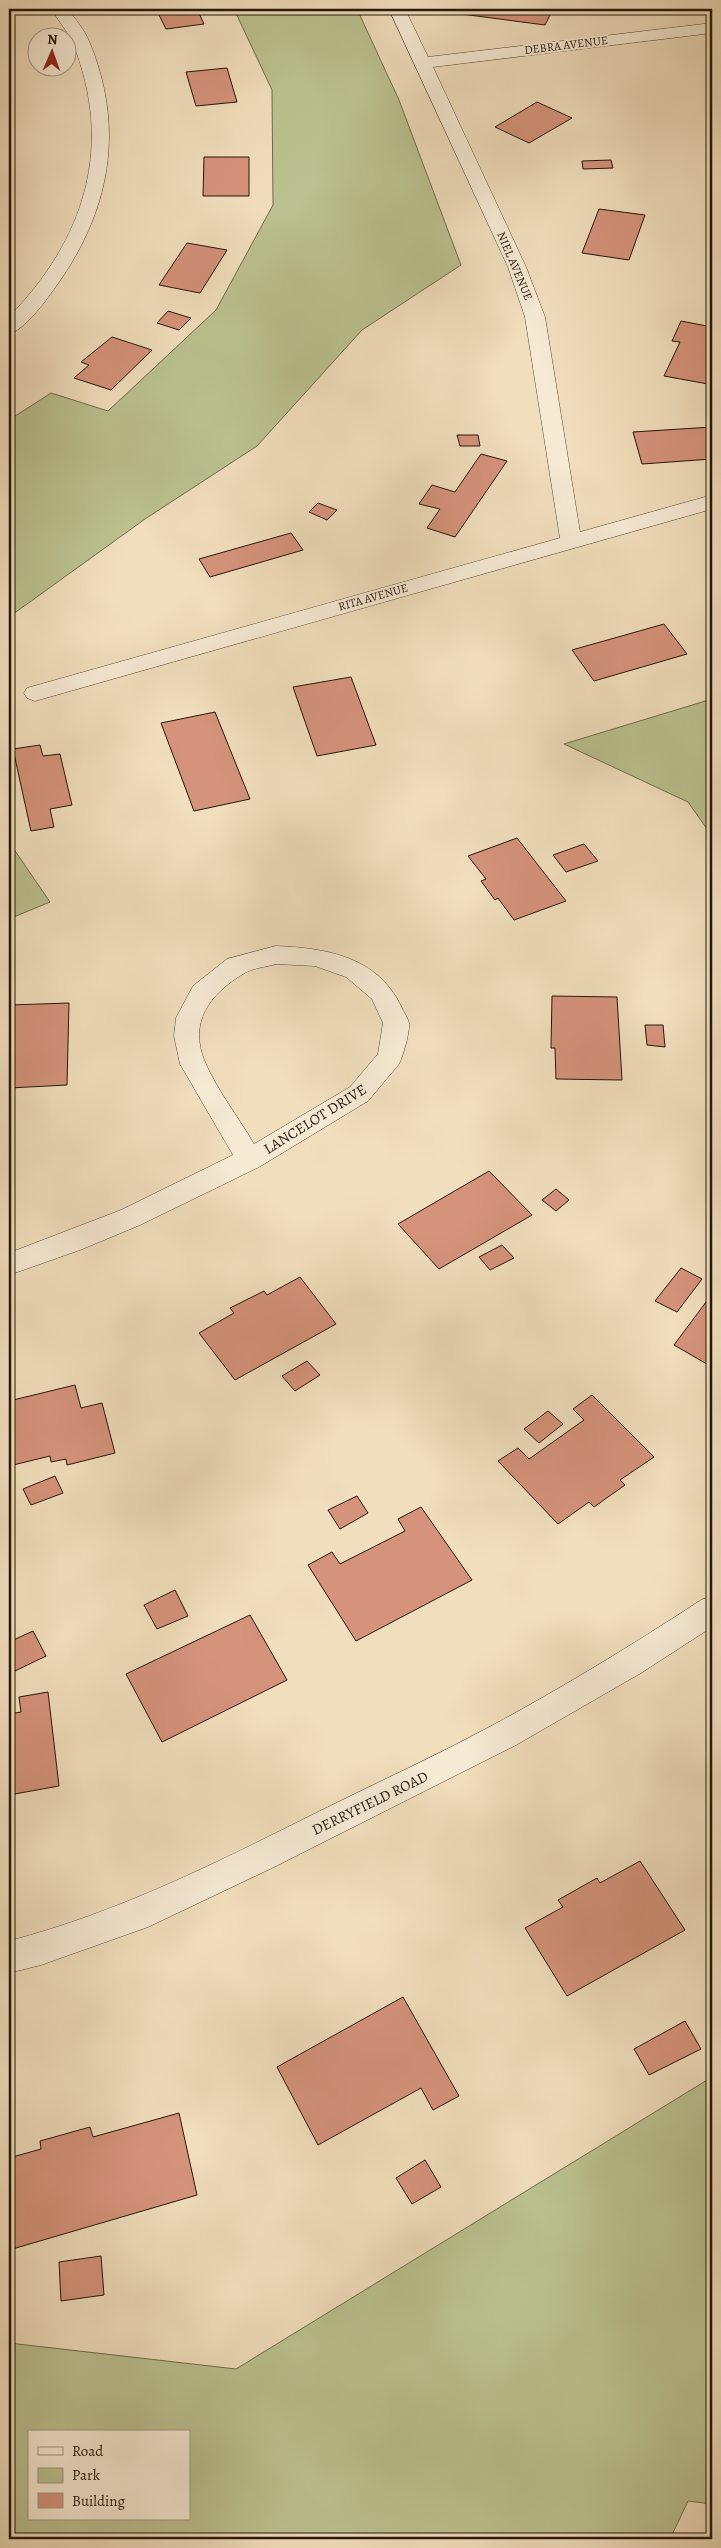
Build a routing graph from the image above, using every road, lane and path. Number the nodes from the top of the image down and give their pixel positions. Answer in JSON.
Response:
{"nodes":[{"id":1,"x":60,"y":9,"type":"edge"},
{"id":2,"x":397,"y":9,"type":"edge"},
{"id":3,"x":712,"y":28,"type":"edge"},
{"id":4,"x":421,"y":62,"type":"junction"},
{"id":5,"x":9,"y":328,"type":"edge"},
{"id":6,"x":712,"y":502,"type":"edge"},
{"id":7,"x":571,"y":542,"type":"junction"},
{"id":8,"x":35,"y":693,"type":"dead end"},
{"id":9,"x":250,"y":1160,"type":"junction"},
{"id":10,"x":9,"y":1264,"type":"edge"},
{"id":11,"x":712,"y":1610,"type":"edge"},
{"id":12,"x":9,"y":1956,"type":"edge"}],
"edges":[{"from":1,"to":5,"type":"street"},
{"from":2,"to":4,"type":"street","name":"NIEL AVENUE"},
{"from":3,"to":4,"type":"street","name":"DEBRA AVENUE"},
{"from":4,"to":7,"type":"street","name":"NIEL AVENUE"},
{"from":6,"to":7,"type":"street","name":"RITA AVENUE"},
{"from":7,"to":8,"type":"street","name":"RITA AVENUE"},
{"from":9,"to":9,"type":"street","name":"LANCELOT DRIVE"},
{"from":9,"to":10,"type":"street","name":"LANCELOT DRIVE"},
{"from":11,"to":12,"type":"street","name":"DERRYFIELD ROAD"}]}
